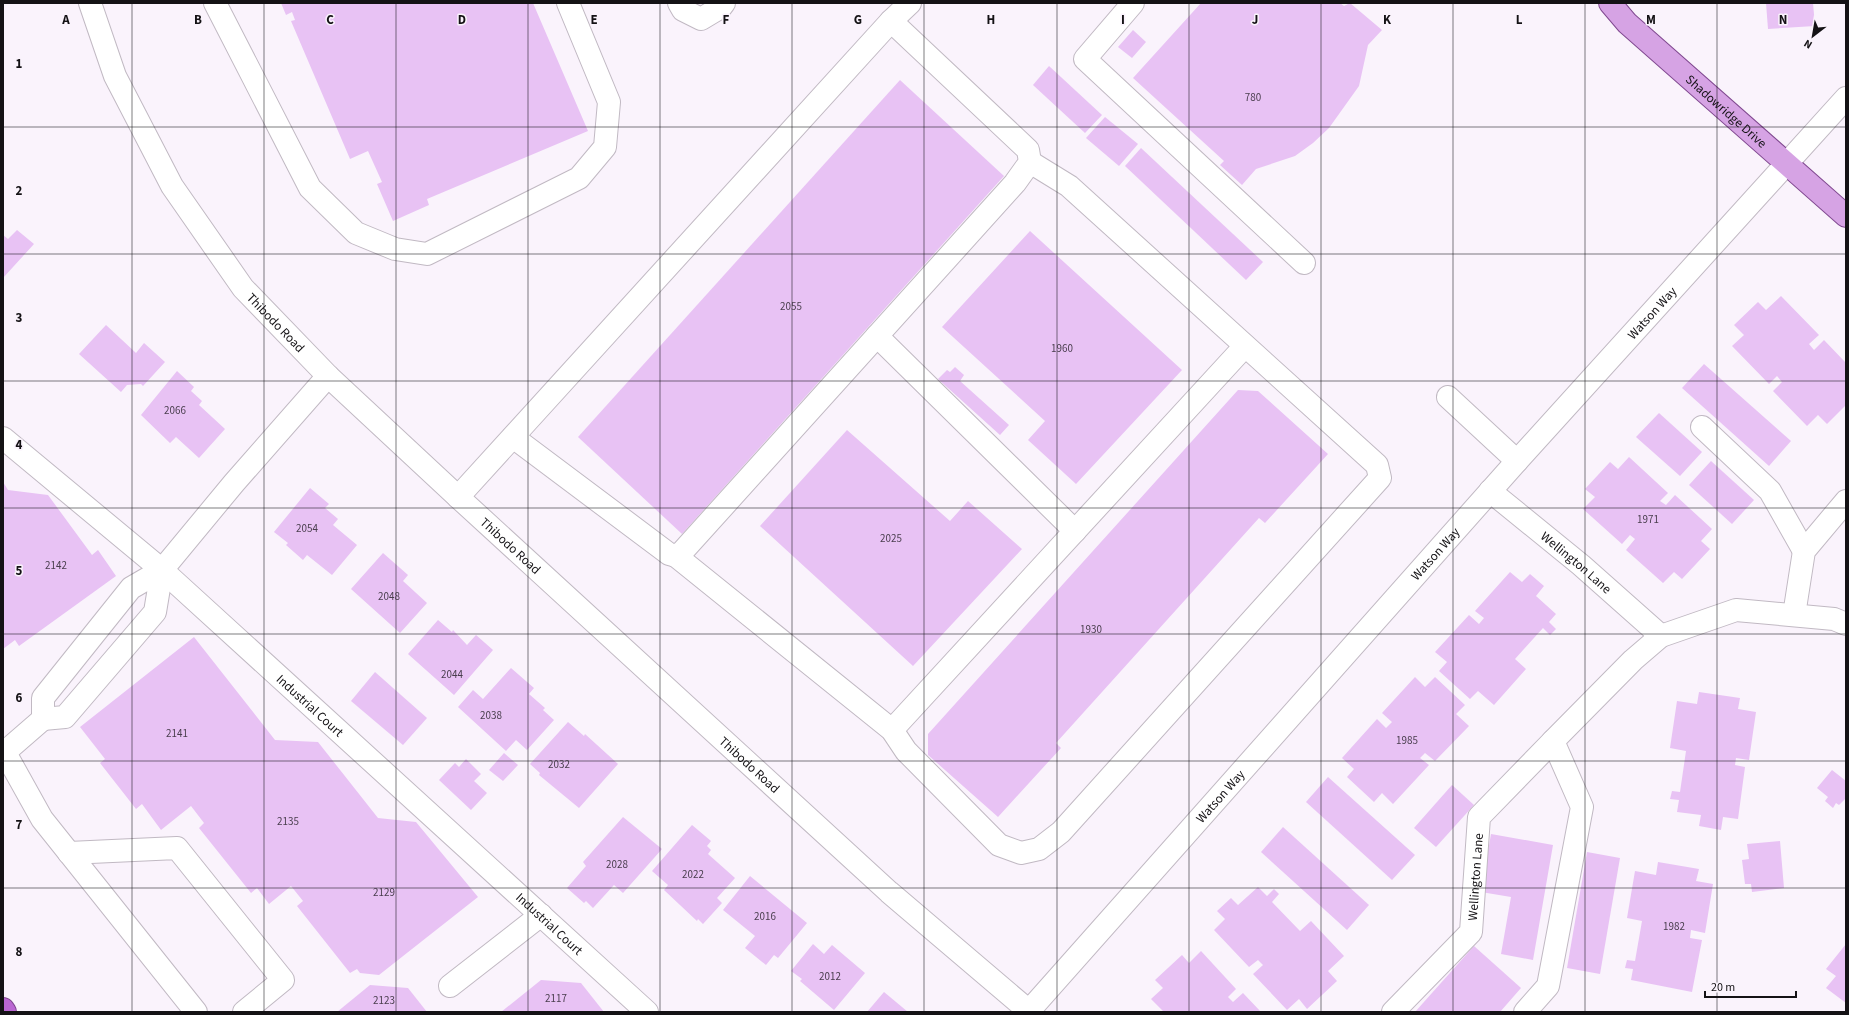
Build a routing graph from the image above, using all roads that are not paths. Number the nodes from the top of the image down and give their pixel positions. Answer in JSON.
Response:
{"nodes":[{"id":1,"x":90,"y":3,"type":"edge"},
{"id":2,"x":215,"y":3,"type":"edge"},
{"id":3,"x":568,"y":3,"type":"edge"},
{"id":4,"x":679,"y":3,"type":"edge"},
{"id":5,"x":724,"y":3,"type":"edge"},
{"id":6,"x":910,"y":3,"type":"edge"},
{"id":7,"x":1133,"y":3,"type":"edge"},
{"id":8,"x":1610,"y":3,"type":"edge"},
{"id":9,"x":891,"y":21,"type":"junction"},
{"id":10,"x":1846,"y":98,"type":"edge"},
{"id":11,"x":1030,"y":162,"type":"junction"},
{"id":12,"x":1787,"y":164,"type":"junction"},
{"id":13,"x":1846,"y":216,"type":"edge"},
{"id":14,"x":1304,"y":263,"type":"dead end"},
{"id":15,"x":877,"y":336,"type":"junction"},
{"id":16,"x":1245,"y":346,"type":"junction"},
{"id":17,"x":328,"y":376,"type":"junction"},
{"id":18,"x":1448,"y":397,"type":"dead end"},
{"id":19,"x":1702,"y":427,"type":"dead end"},
{"id":20,"x":513,"y":437,"type":"junction"},
{"id":21,"x":3,"y":438,"type":"edge"},
{"id":22,"x":1516,"y":461,"type":"junction"},
{"id":23,"x":1490,"y":491,"type":"junction"},
{"id":24,"x":458,"y":497,"type":"junction"},
{"id":25,"x":1846,"y":501,"type":"edge"},
{"id":26,"x":1075,"y":531,"type":"junction"},
{"id":27,"x":1804,"y":551,"type":"junction"},
{"id":28,"x":676,"y":556,"type":"junction"},
{"id":29,"x":162,"y":570,"type":"junction"},
{"id":30,"x":1794,"y":615,"type":"junction"},
{"id":31,"x":1846,"y":624,"type":"edge"},
{"id":32,"x":1661,"y":636,"type":"junction"},
{"id":33,"x":43,"y":719,"type":"junction"},
{"id":34,"x":892,"y":730,"type":"junction"},
{"id":35,"x":1553,"y":741,"type":"junction"},
{"id":36,"x":4,"y":751,"type":"edge"},
{"id":37,"x":69,"y":853,"type":"junction"},
{"id":38,"x":541,"y":915,"type":"junction"},
{"id":39,"x":450,"y":986,"type":"dead end"},
{"id":40,"x":3,"y":1009,"type":"edge"},
{"id":41,"x":5,"y":1012,"type":"edge"},
{"id":42,"x":196,"y":1012,"type":"edge"},
{"id":43,"x":244,"y":1012,"type":"edge"},
{"id":44,"x":647,"y":1012,"type":"edge"},
{"id":45,"x":1029,"y":1012,"type":"edge"},
{"id":46,"x":1393,"y":1012,"type":"edge"},
{"id":47,"x":1524,"y":1012,"type":"edge"}],
"edges":[{"from":1,"to":17,"type":"street","name":"Thibodo Road"},
{"from":2,"to":3,"type":"street"},
{"from":4,"to":5,"type":"street"},
{"from":6,"to":9,"type":"street"},
{"from":7,"to":14,"type":"street"},
{"from":8,"to":12,"type":"main road","name":"Shadowridge Drive"},
{"from":9,"to":11,"type":"street"},
{"from":9,"to":20,"type":"street"},
{"from":10,"to":12,"type":"street","name":"Watson Way"},
{"from":11,"to":15,"type":"street"},
{"from":11,"to":16,"type":"street"},
{"from":12,"to":13,"type":"main road","name":"Shadowridge Drive"},
{"from":12,"to":22,"type":"street","name":"Watson Way"},
{"from":15,"to":26,"type":"street"},
{"from":15,"to":28,"type":"street"},
{"from":16,"to":26,"type":"street"},
{"from":16,"to":34,"type":"street"},
{"from":17,"to":24,"type":"street","name":"Thibodo Road"},
{"from":17,"to":29,"type":"street"},
{"from":18,"to":22,"type":"street"},
{"from":19,"to":27,"type":"street"},
{"from":20,"to":24,"type":"street"},
{"from":20,"to":28,"type":"street"},
{"from":21,"to":29,"type":"street","name":"Industrial Court"},
{"from":22,"to":23,"type":"street","name":"Watson Way"},
{"from":23,"to":32,"type":"street","name":"Wellington Lane"},
{"from":23,"to":45,"type":"street","name":"Watson Way"},
{"from":24,"to":45,"type":"street","name":"Thibodo Road"},
{"from":25,"to":27,"type":"street"},
{"from":26,"to":34,"type":"street"},
{"from":27,"to":30,"type":"street"},
{"from":28,"to":34,"type":"street"},
{"from":29,"to":33,"type":"street"},
{"from":29,"to":33,"type":"street"},
{"from":29,"to":38,"type":"street","name":"Industrial Court"},
{"from":30,"to":31,"type":"street","name":"Wellington Lane"},
{"from":30,"to":32,"type":"street","name":"Wellington Lane"},
{"from":32,"to":35,"type":"street","name":"Wellington Lane"},
{"from":33,"to":36,"type":"street"},
{"from":35,"to":46,"type":"street","name":"Wellington Lane"},
{"from":35,"to":47,"type":"street"},
{"from":36,"to":37,"type":"street"},
{"from":37,"to":42,"type":"street"},
{"from":37,"to":43,"type":"street"},
{"from":38,"to":39,"type":"street"},
{"from":38,"to":44,"type":"street","name":"Industrial Court"},
{"from":40,"to":41,"type":"highway"}]}
